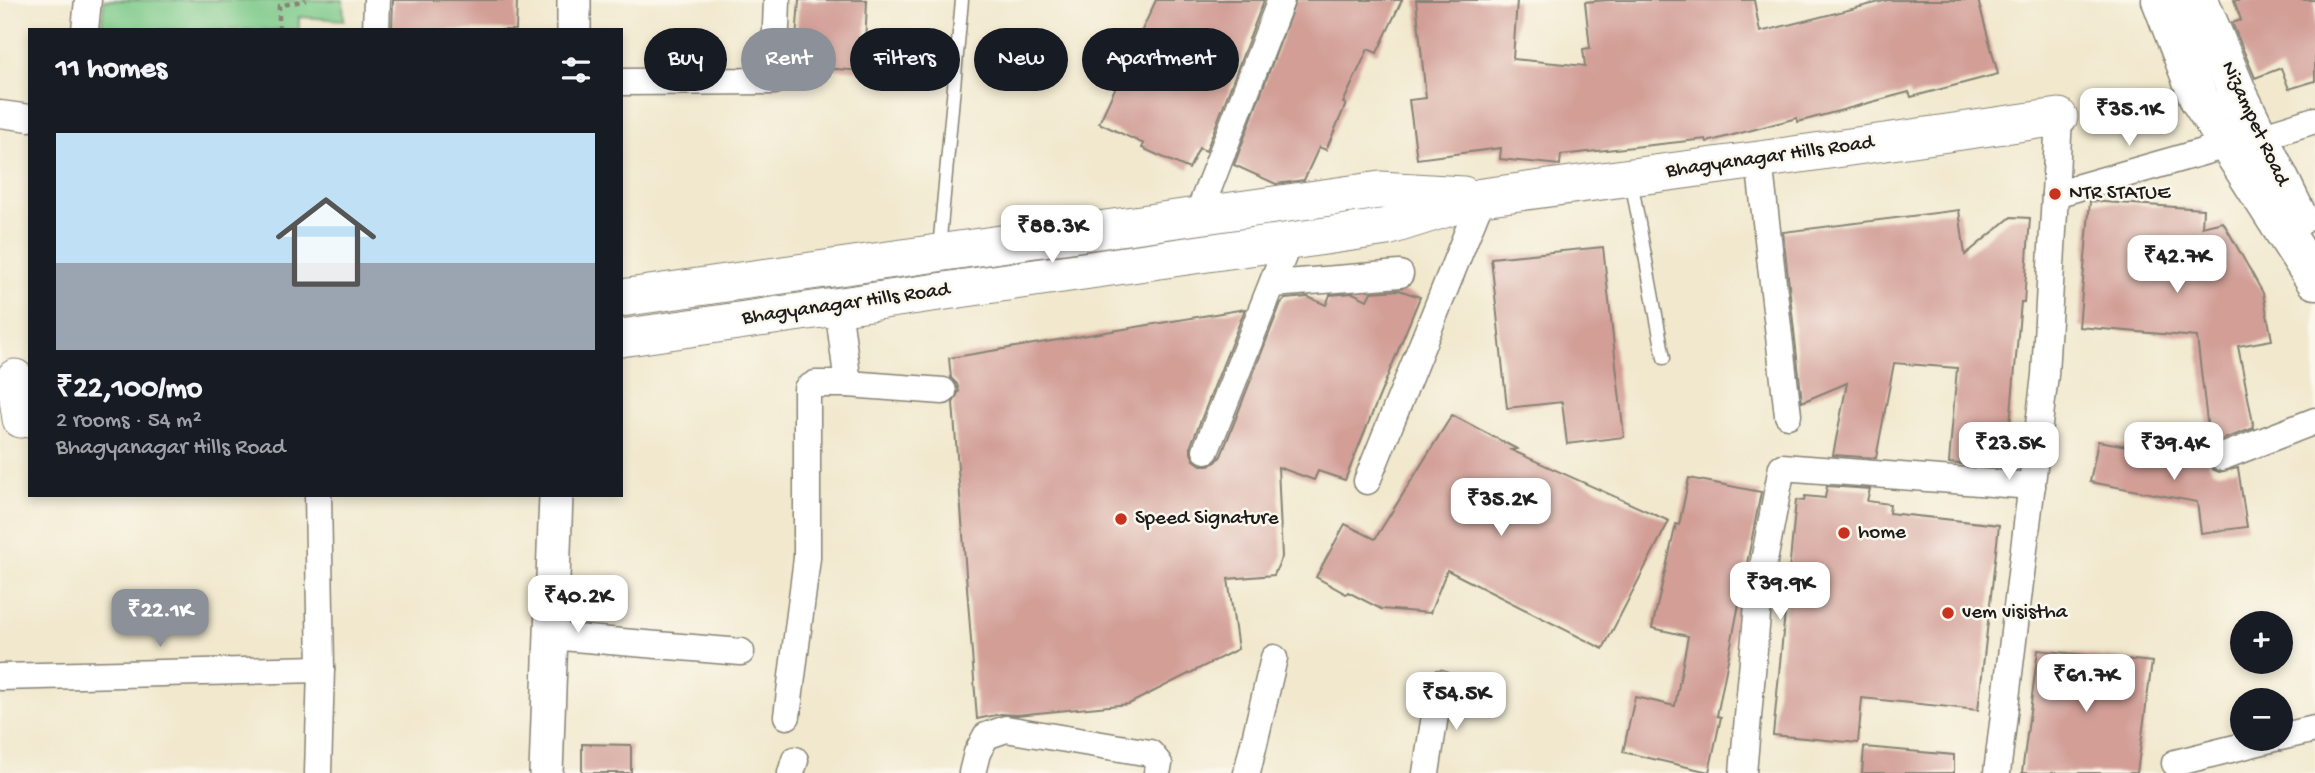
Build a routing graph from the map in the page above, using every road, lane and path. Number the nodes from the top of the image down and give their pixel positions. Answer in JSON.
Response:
{"nodes":[{"id":1,"x":88,"y":0,"type":"edge"},
{"id":2,"x":306,"y":0,"type":"edge"},
{"id":3,"x":377,"y":0,"type":"edge"},
{"id":4,"x":574,"y":0,"type":"edge"},
{"id":5,"x":777,"y":0,"type":"edge"},
{"id":6,"x":961,"y":0,"type":"edge"},
{"id":7,"x":1281,"y":0,"type":"edge"},
{"id":8,"x":2161,"y":0,"type":"edge"},
{"id":9,"x":2199,"y":0,"type":"edge"},
{"id":10,"x":85,"y":28,"type":"edge"},
{"id":11,"x":279,"y":28,"type":"edge"},
{"id":12,"x":376,"y":28,"type":"edge"},
{"id":13,"x":574,"y":28,"type":"edge"},
{"id":14,"x":623,"y":82,"type":"edge"},
{"id":15,"x":0,"y":114,"type":"edge"},
{"id":16,"x":2059,"y":117,"type":"joint"},
{"id":17,"x":28,"y":118,"type":"edge"},
{"id":18,"x":2315,"y":120,"type":"edge"},
{"id":19,"x":2243,"y":141,"type":"junction"},
{"id":20,"x":1759,"y":160,"type":"junction"},
{"id":21,"x":1630,"y":177,"type":"junction"},
{"id":22,"x":2054,"y":194,"type":"junction"},
{"id":23,"x":1482,"y":197,"type":"junction"},
{"id":24,"x":1198,"y":215,"type":"junction"},
{"id":25,"x":1290,"y":241,"type":"junction"},
{"id":26,"x":2315,"y":246,"type":"edge"},
{"id":27,"x":931,"y":254,"type":"junction"},
{"id":28,"x":1400,"y":274,"type":"dead end"},
{"id":29,"x":2315,"y":280,"type":"edge"},
{"id":30,"x":1273,"y":284,"type":"junction"},
{"id":31,"x":928,"y":293,"type":"junction"},
{"id":32,"x":623,"y":298,"type":"edge"},
{"id":33,"x":838,"y":306,"type":"junction"},
{"id":34,"x":623,"y":338,"type":"edge"},
{"id":35,"x":1664,"y":358,"type":"dead end"},
{"id":36,"x":15,"y":378,"type":"edge"},
{"id":37,"x":848,"y":384,"type":"junction"},
{"id":38,"x":943,"y":391,"type":"dead end"},
{"id":39,"x":1788,"y":415,"type":"dead end"},
{"id":40,"x":17,"y":420,"type":"edge"},
{"id":41,"x":2315,"y":421,"type":"edge"},
{"id":42,"x":1206,"y":450,"type":"dead end"},
{"id":43,"x":2222,"y":457,"type":"dead end"},
{"id":44,"x":1367,"y":481,"type":"dead end"},
{"id":45,"x":2032,"y":485,"type":"junction"},
{"id":46,"x":318,"y":497,"type":"edge"},
{"id":47,"x":555,"y":497,"type":"edge"},
{"id":48,"x":550,"y":636,"type":"junction"},
{"id":49,"x":741,"y":652,"type":"dead end"},
{"id":50,"x":1274,"y":658,"type":"dead end"},
{"id":51,"x":321,"y":668,"type":"junction"},
{"id":52,"x":0,"y":677,"type":"edge"},
{"id":53,"x":1440,"y":684,"type":"dead end"},
{"id":54,"x":787,"y":716,"type":"dead end"},
{"id":55,"x":2315,"y":729,"type":"edge"},
{"id":56,"x":2293,"y":734,"type":"edge"},
{"id":57,"x":2230,"y":750,"type":"edge"},
{"id":58,"x":2175,"y":763,"type":"dead end"},
{"id":59,"x":318,"y":773,"type":"edge"},
{"id":60,"x":546,"y":773,"type":"edge"},
{"id":61,"x":972,"y":773,"type":"edge"},
{"id":62,"x":1157,"y":773,"type":"edge"},
{"id":63,"x":1247,"y":773,"type":"edge"},
{"id":64,"x":1426,"y":773,"type":"edge"},
{"id":65,"x":1743,"y":773,"type":"edge"},
{"id":66,"x":1997,"y":773,"type":"edge"}],
"edges":[{"from":1,"to":10,"type":"street"},
{"from":2,"to":11,"type":"path"},
{"from":3,"to":12,"type":"street"},
{"from":4,"to":13,"type":"street"},
{"from":5,"to":14,"type":"street"},
{"from":6,"to":27,"type":"lane"},
{"from":7,"to":24,"type":"street"},
{"from":8,"to":19,"type":"main road","name":"Nizampet Road"},
{"from":9,"to":19,"type":"main road","name":"Nizampet Road"},
{"from":15,"to":17,"type":"street"},
{"from":16,"to":20,"type":"main road","name":"Bhagyanagar Hills Road"},
{"from":16,"to":22,"type":"street"},
{"from":18,"to":19,"type":"street"},
{"from":19,"to":22,"type":"street"},
{"from":19,"to":26,"type":"main road","name":"Nizampet Road"},
{"from":19,"to":29,"type":"main road","name":"Nizampet Road"},
{"from":20,"to":21,"type":"main road","name":"Bhagyanagar Hills Road"},
{"from":20,"to":39,"type":"street"},
{"from":21,"to":23,"type":"main road","name":"Bhagyanagar Hills Road"},
{"from":21,"to":35,"type":"lane"},
{"from":22,"to":45,"type":"street"},
{"from":23,"to":24,"type":"main road","name":"Bhagyanagar Hills Road"},
{"from":23,"to":25,"type":"main road","name":"Bhagyanagar Hills Road"},
{"from":23,"to":44,"type":"street"},
{"from":24,"to":27,"type":"main road","name":"Bhagyanagar Hills Road"},
{"from":25,"to":30,"type":"street"},
{"from":25,"to":31,"type":"main road","name":"Bhagyanagar Hills Road"},
{"from":27,"to":31,"type":"main road"},
{"from":27,"to":32,"type":"main road","name":"Bhagyanagar Hills Road"},
{"from":28,"to":30,"type":"street"},
{"from":30,"to":42,"type":"street"},
{"from":31,"to":33,"type":"main road","name":"Bhagyanagar Hills Road"},
{"from":33,"to":34,"type":"main road","name":"Bhagyanagar Hills Road"},
{"from":33,"to":37,"type":"street"},
{"from":36,"to":40,"type":"main road"},
{"from":37,"to":38,"type":"street"},
{"from":37,"to":54,"type":"street"},
{"from":41,"to":43,"type":"street"},
{"from":45,"to":65,"type":"street"},
{"from":45,"to":66,"type":"street"},
{"from":46,"to":51,"type":"street"},
{"from":47,"to":48,"type":"street"},
{"from":48,"to":49,"type":"street"},
{"from":48,"to":60,"type":"street"},
{"from":50,"to":63,"type":"street"},
{"from":51,"to":52,"type":"street"},
{"from":51,"to":59,"type":"street"},
{"from":53,"to":64,"type":"street"},
{"from":55,"to":56,"type":"street"},
{"from":57,"to":58,"type":"street"},
{"from":61,"to":62,"type":"street"}]}
